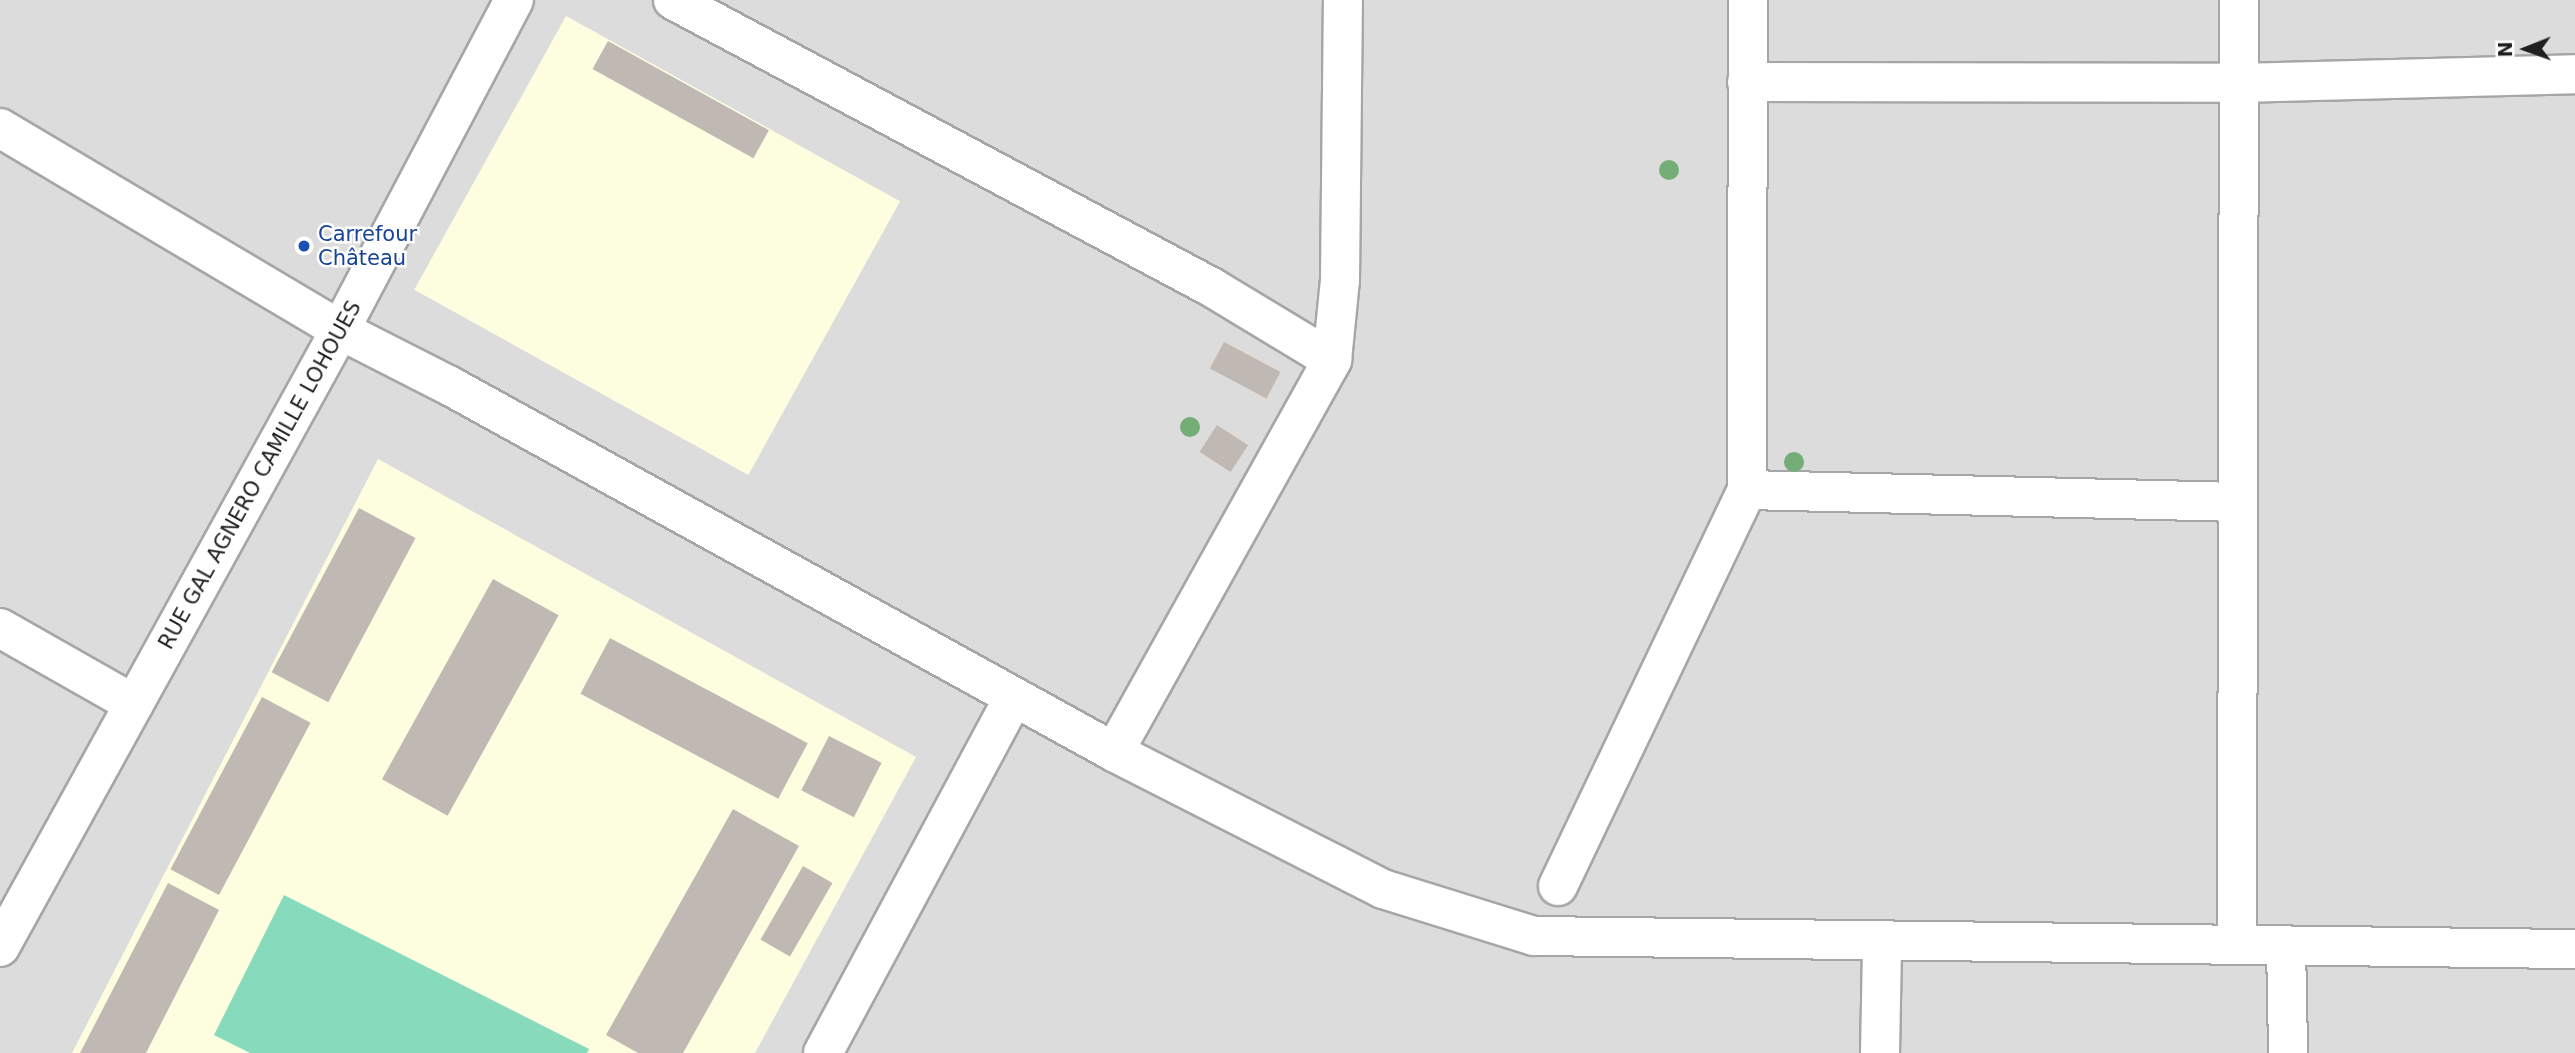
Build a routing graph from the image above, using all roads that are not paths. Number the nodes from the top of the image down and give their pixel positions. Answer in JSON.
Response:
{"nodes":[{"id":1,"x":514,"y":0,"type":"edge"},
{"id":2,"x":673,"y":0,"type":"edge"},
{"id":3,"x":1343,"y":0,"type":"edge"},
{"id":4,"x":1748,"y":0,"type":"edge"},
{"id":5,"x":2239,"y":0,"type":"edge"},
{"id":6,"x":2575,"y":74,"type":"edge"},
{"id":7,"x":1747,"y":82,"type":"junction"},
{"id":8,"x":2239,"y":83,"type":"junction"},
{"id":9,"x":0,"y":128,"type":"edge"},
{"id":10,"x":340,"y":330,"type":"junction"},
{"id":11,"x":1332,"y":360,"type":"junction"},
{"id":12,"x":1747,"y":489,"type":"junction"},
{"id":13,"x":2235,"y":502,"type":"junction"},
{"id":14,"x":0,"y":628,"type":"edge"},
{"id":15,"x":1014,"y":697,"type":"junction"},
{"id":16,"x":134,"y":704,"type":"junction"},
{"id":17,"x":1114,"y":752,"type":"junction"},
{"id":18,"x":1558,"y":886,"type":"dead end"},
{"id":19,"x":1882,"y":944,"type":"junction"},
{"id":20,"x":2237,"y":944,"type":"junction"},
{"id":21,"x":2286,"y":945,"type":"junction"},
{"id":22,"x":0,"y":947,"type":"edge"},
{"id":23,"x":2575,"y":949,"type":"edge"},
{"id":24,"x":824,"y":1053,"type":"edge"},
{"id":25,"x":1880,"y":1053,"type":"edge"},
{"id":26,"x":2288,"y":1053,"type":"edge"}],
"edges":[{"from":1,"to":10,"type":"street","name":"RUE GAL AGNERO CAMILLE LOHOUES"},
{"from":2,"to":11,"type":"street"},
{"from":3,"to":11,"type":"street"},
{"from":4,"to":7,"type":"street"},
{"from":5,"to":8,"type":"street"},
{"from":6,"to":8,"type":"street"},
{"from":7,"to":8,"type":"street"},
{"from":7,"to":12,"type":"street"},
{"from":8,"to":13,"type":"street"},
{"from":9,"to":10,"type":"street"},
{"from":10,"to":15,"type":"street"},
{"from":10,"to":16,"type":"street","name":"RUE GAL AGNERO CAMILLE LOHOUES"},
{"from":11,"to":17,"type":"street"},
{"from":12,"to":13,"type":"street"},
{"from":12,"to":18,"type":"street"},
{"from":13,"to":20,"type":"street"},
{"from":14,"to":16,"type":"street"},
{"from":15,"to":17,"type":"street"},
{"from":15,"to":24,"type":"street"},
{"from":16,"to":22,"type":"street","name":"RUE GAL AGNERO CAMILLE LOHOUES"},
{"from":17,"to":19,"type":"street"},
{"from":19,"to":20,"type":"street"},
{"from":19,"to":25,"type":"street"},
{"from":20,"to":21,"type":"street"},
{"from":21,"to":23,"type":"street"},
{"from":21,"to":26,"type":"street"}]}
